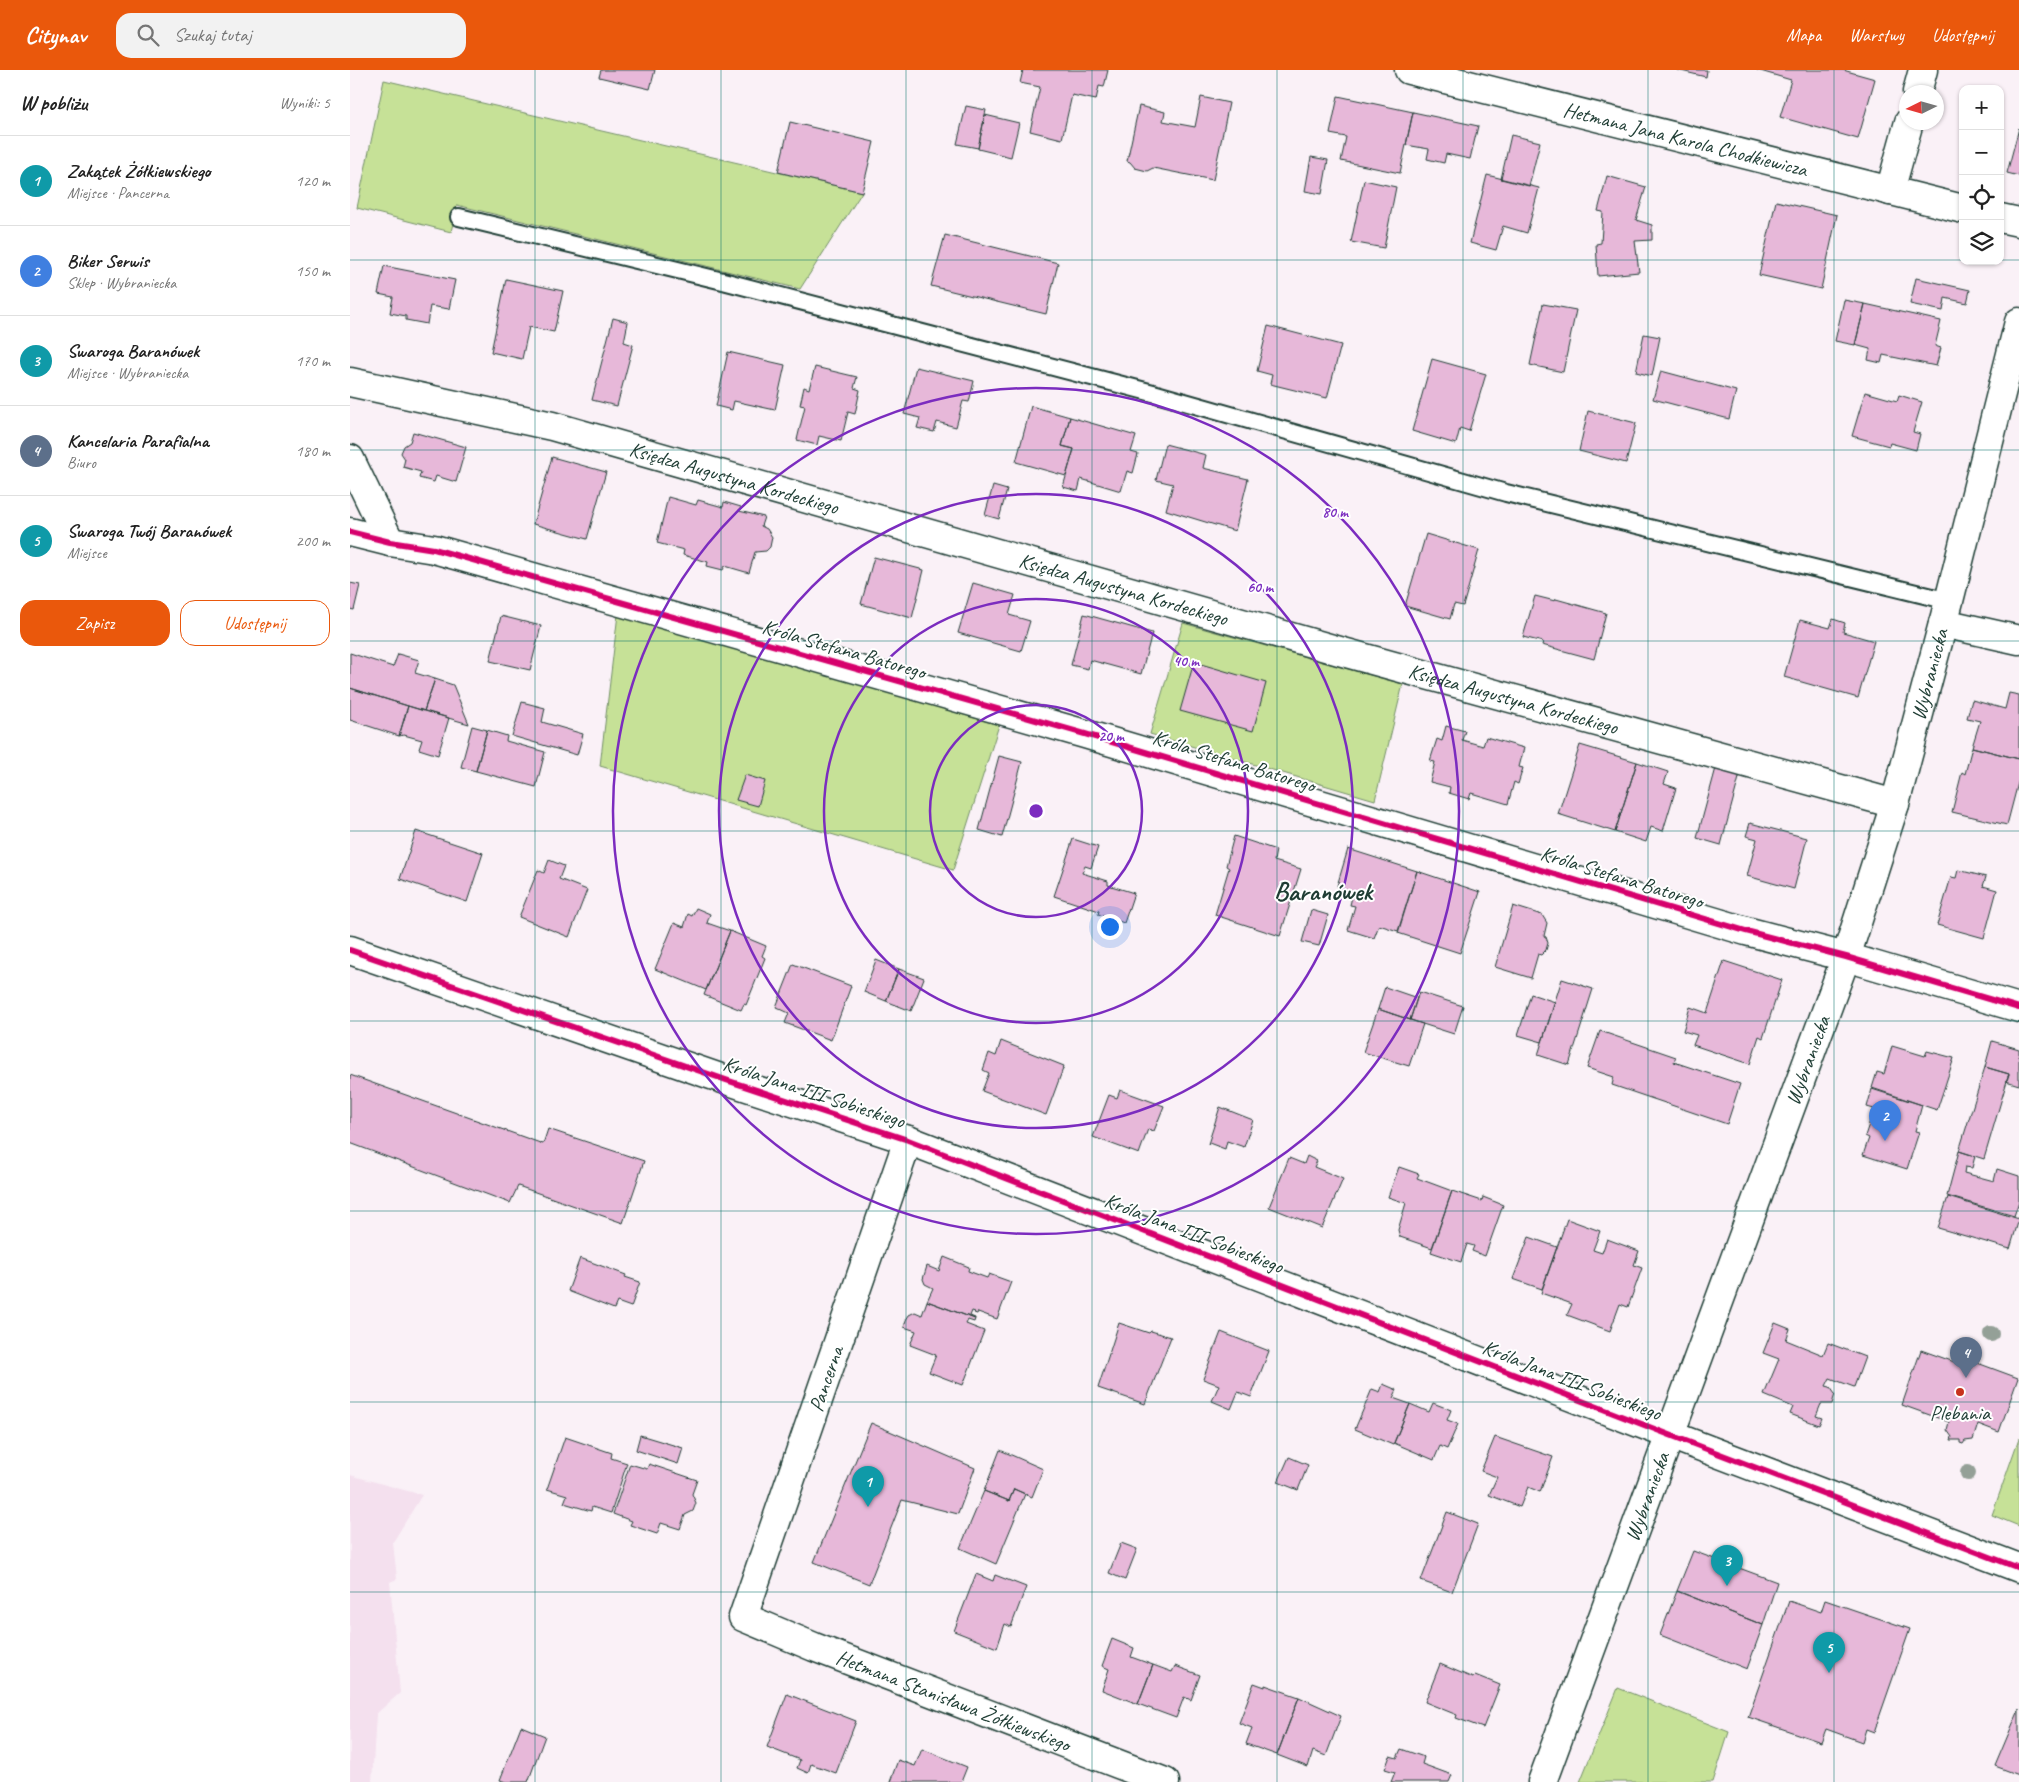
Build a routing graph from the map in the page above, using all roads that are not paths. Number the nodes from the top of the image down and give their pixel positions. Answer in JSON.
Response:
{"nodes":[{"id":1,"x":1409,"y":70,"type":"edge"},
{"id":2,"x":1923,"y":70,"type":"edge"},
{"id":3,"x":1919,"y":85,"type":"edge"},
{"id":4,"x":1907,"y":130,"type":"edge"},
{"id":5,"x":1890,"y":191,"type":"junction"},
{"id":6,"x":1959,"y":208,"type":"edge"},
{"id":7,"x":458,"y":217,"type":"dead end"},
{"id":8,"x":2004,"y":219,"type":"edge"},
{"id":9,"x":2019,"y":222,"type":"edge"},
{"id":10,"x":2019,"y":322,"type":"edge"},
{"id":11,"x":350,"y":382,"type":"edge"},
{"id":12,"x":350,"y":458,"type":"edge"},
{"id":13,"x":350,"y":532,"type":"edge"},
{"id":14,"x":390,"y":542,"type":"junction"},
{"id":15,"x":1946,"y":612,"type":"junction"},
{"id":16,"x":2019,"y":640,"type":"edge"},
{"id":17,"x":1895,"y":804,"type":"junction"},
{"id":18,"x":350,"y":950,"type":"edge"},
{"id":19,"x":1846,"y":957,"type":"junction"},
{"id":20,"x":2019,"y":1008,"type":"edge"},
{"id":21,"x":908,"y":1140,"type":"junction"},
{"id":22,"x":1670,"y":1435,"type":"junction"},
{"id":23,"x":2019,"y":1568,"type":"edge"},
{"id":24,"x":743,"y":1617,"type":"joint"},
{"id":25,"x":1165,"y":1782,"type":"edge"},
{"id":26,"x":1542,"y":1782,"type":"edge"}],
"edges":[{"from":1,"to":5,"type":"street","name":"Hetmana Jana Karola Chodkiewicza"},
{"from":2,"to":3,"type":"street"},
{"from":4,"to":5,"type":"street"},
{"from":5,"to":6,"type":"street","name":"Hetmana Jana Karola Chodkiewicza"},
{"from":7,"to":15,"type":"lane"},
{"from":8,"to":9,"type":"street"},
{"from":10,"to":15,"type":"street","name":"Wybraniecka"},
{"from":11,"to":17,"type":"street","name":"Księdza Augustyna Kordeckiego"},
{"from":12,"to":14,"type":"street"},
{"from":13,"to":14,"type":"street","name":"Króla Stefana Batorego"},
{"from":14,"to":19,"type":"street","name":"Króla Stefana Batorego"},
{"from":15,"to":16,"type":"street"},
{"from":15,"to":17,"type":"street","name":"Wybraniecka"},
{"from":17,"to":19,"type":"street","name":"Wybraniecka"},
{"from":18,"to":21,"type":"street","name":"Króla Jana III Sobieskiego"},
{"from":19,"to":20,"type":"street","name":"Króla Stefana Batorego"},
{"from":19,"to":22,"type":"street","name":"Wybraniecka"},
{"from":21,"to":22,"type":"street","name":"Króla Jana III Sobieskiego"},
{"from":21,"to":24,"type":"street","name":"Pancerna"},
{"from":22,"to":23,"type":"street","name":"Króla Jana III Sobieskiego"},
{"from":22,"to":26,"type":"street","name":"Wybraniecka"},
{"from":24,"to":25,"type":"street","name":"Hetmana Stanisława Żółkiewskiego"}]}
